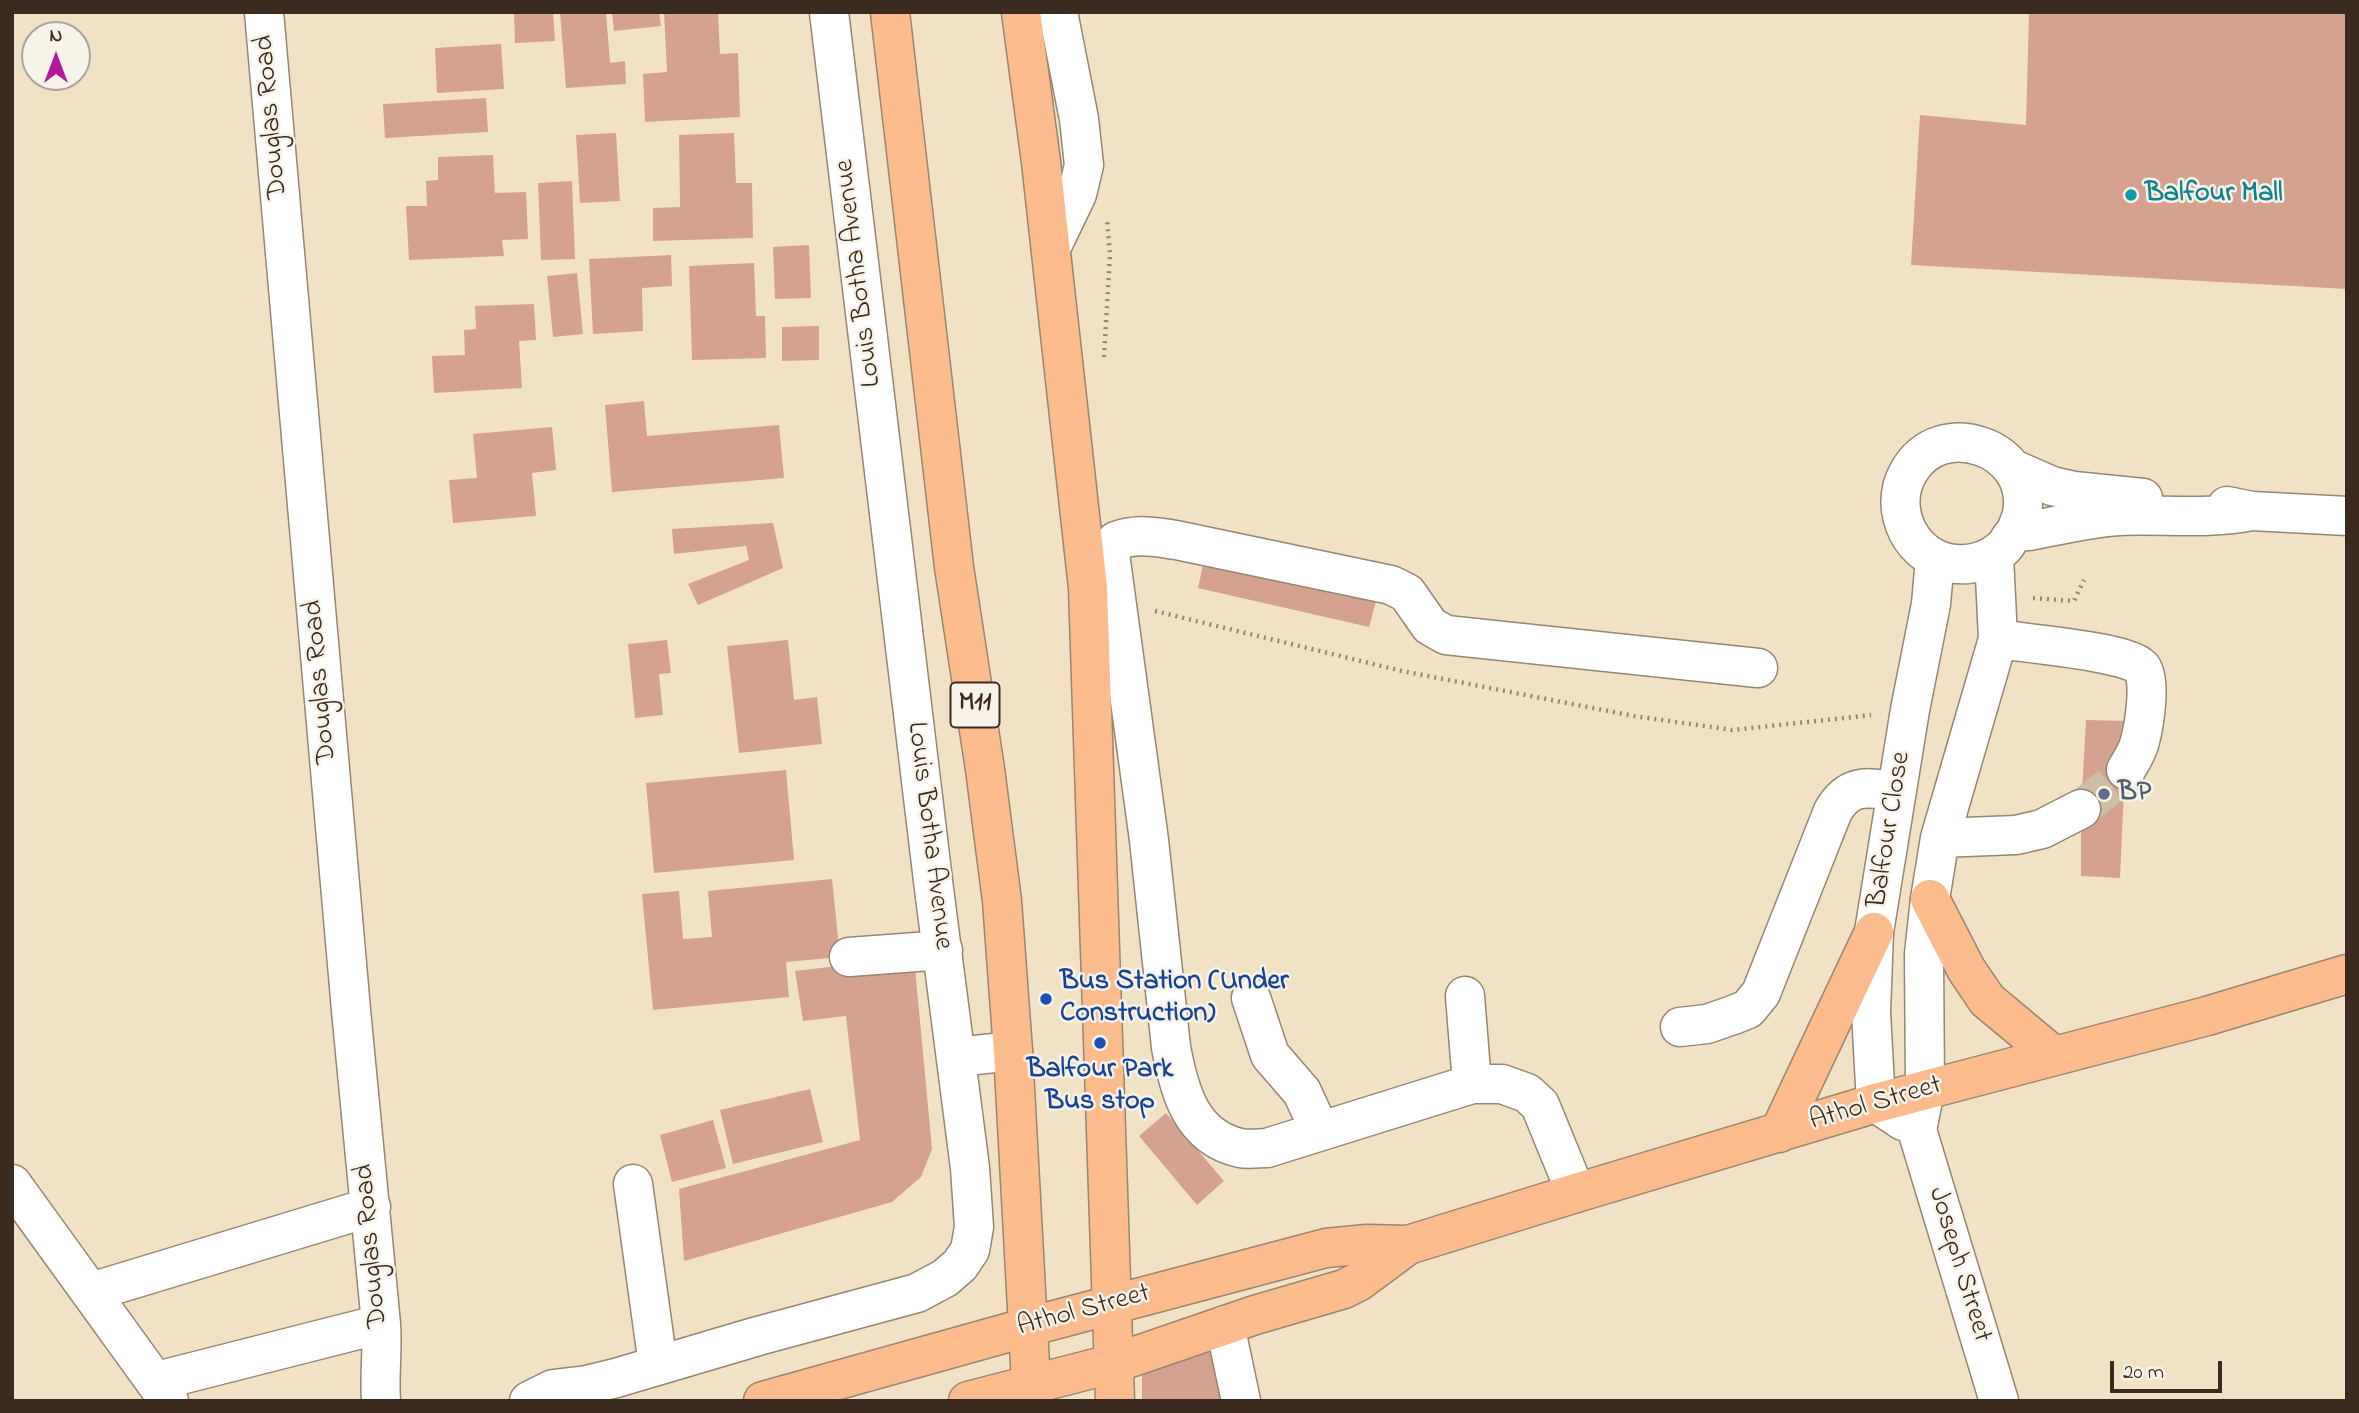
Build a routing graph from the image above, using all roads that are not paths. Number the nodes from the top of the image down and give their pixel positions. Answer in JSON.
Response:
{"nodes":[{"id":1,"x":264,"y":12,"type":"edge"},
{"id":2,"x":829,"y":12,"type":"edge"},
{"id":3,"x":890,"y":12,"type":"edge"},
{"id":4,"x":1021,"y":12,"type":"edge"},
{"id":5,"x":1058,"y":12,"type":"edge"},
{"id":6,"x":1051,"y":248,"type":"junction"},
{"id":7,"x":2013,"y":469,"type":"junction"},
{"id":8,"x":2252,"y":512,"type":"junction"},
{"id":9,"x":2347,"y":516,"type":"edge"},
{"id":10,"x":2004,"y":544,"type":"junction"},
{"id":11,"x":1935,"y":559,"type":"junction"},
{"id":12,"x":1998,"y":639,"type":"junction"},
{"id":13,"x":1758,"y":668,"type":"dead end"},
{"id":14,"x":2126,"y":770,"type":"tunnel mouth"},
{"id":15,"x":1897,"y":791,"type":"junction"},
{"id":16,"x":2081,"y":809,"type":"tunnel mouth"},
{"id":17,"x":1940,"y":838,"type":"junction"},
{"id":18,"x":1930,"y":899,"type":"junction"},
{"id":19,"x":1874,"y":932,"type":"junction"},
{"id":20,"x":943,"y":950,"type":"junction"},
{"id":21,"x":849,"y":957,"type":"dead end"},
{"id":22,"x":2347,"y":974,"type":"edge"},
{"id":23,"x":1465,"y":996,"type":"dead end"},
{"id":24,"x":1251,"y":998,"type":"dead end"},
{"id":25,"x":1680,"y":1027,"type":"dead end"},
{"id":26,"x":1013,"y":1051,"type":"junction"},
{"id":27,"x":2054,"y":1056,"type":"junction"},
{"id":28,"x":957,"y":1057,"type":"junction"},
{"id":29,"x":1472,"y":1084,"type":"junction"},
{"id":30,"x":1925,"y":1090,"type":"junction"},
{"id":31,"x":1876,"y":1103,"type":"junction"},
{"id":32,"x":1917,"y":1130,"type":"junction"},
{"id":33,"x":1320,"y":1131,"type":"junction"},
{"id":34,"x":1779,"y":1133,"type":"junction"},
{"id":35,"x":12,"y":1184,"type":"edge"},
{"id":36,"x":633,"y":1184,"type":"dead end"},
{"id":37,"x":1576,"y":1193,"type":"junction"},
{"id":38,"x":370,"y":1207,"type":"junction"},
{"id":39,"x":1408,"y":1245,"type":"junction"},
{"id":40,"x":91,"y":1292,"type":"junction"},
{"id":41,"x":1113,"y":1304,"type":"junction"},
{"id":42,"x":1225,"y":1325,"type":"junction"},
{"id":43,"x":1028,"y":1327,"type":"junction"},
{"id":44,"x":382,"y":1338,"type":"junction"},
{"id":45,"x":1115,"y":1363,"type":"junction"},
{"id":46,"x":659,"y":1365,"type":"junction"},
{"id":47,"x":163,"y":1391,"type":"edge"},
{"id":48,"x":575,"y":1393,"type":"edge"},
{"id":49,"x":1031,"y":1393,"type":"edge"},
{"id":50,"x":381,"y":1401,"type":"edge"},
{"id":51,"x":403,"y":1401,"type":"edge"},
{"id":52,"x":529,"y":1401,"type":"edge"},
{"id":53,"x":763,"y":1401,"type":"edge"},
{"id":54,"x":968,"y":1401,"type":"edge"},
{"id":55,"x":1115,"y":1401,"type":"edge"},
{"id":56,"x":1241,"y":1401,"type":"edge"},
{"id":57,"x":1998,"y":1401,"type":"edge"}],
"edges":[{"from":1,"to":38,"type":"street","name":"Douglas Road"},
{"from":2,"to":20,"type":"street","name":"Louis Botha Avenue"},
{"from":3,"to":26,"type":"main road","number":"M11"},
{"from":4,"to":6,"type":"main road"},
{"from":5,"to":6,"type":"street"},
{"from":6,"to":41,"type":"main road"},
{"from":7,"to":8,"type":"street"},
{"from":7,"to":10,"type":"street"},
{"from":7,"to":11,"type":"street"},
{"from":8,"to":9,"type":"street"},
{"from":8,"to":10,"type":"street"},
{"from":10,"to":11,"type":"street"},
{"from":10,"to":12,"type":"street","name":"Balfour Close"},
{"from":11,"to":15,"type":"street","name":"Balfour Close"},
{"from":12,"to":14,"type":"street"},
{"from":12,"to":17,"type":"street","name":"Balfour Close"},
{"from":13,"to":33,"type":"street"},
{"from":15,"to":19,"type":"street","name":"Balfour Close"},
{"from":15,"to":25,"type":"street"},
{"from":16,"to":17,"type":"street"},
{"from":17,"to":18,"type":"street","name":"Balfour Close"},
{"from":18,"to":27,"type":"main road"},
{"from":18,"to":30,"type":"street","name":"Balfour Close"},
{"from":19,"to":31,"type":"street","name":"Balfour Close"},
{"from":19,"to":34,"type":"main road"},
{"from":20,"to":21,"type":"street"},
{"from":20,"to":28,"type":"street","name":"Louis Botha Avenue"},
{"from":22,"to":27,"type":"main road","name":"Athol Street"},
{"from":23,"to":29,"type":"street"},
{"from":24,"to":33,"type":"street"},
{"from":26,"to":28,"type":"street"},
{"from":26,"to":43,"type":"main road","number":"M11"},
{"from":27,"to":30,"type":"main road","name":"Athol Street"},
{"from":28,"to":46,"type":"street","name":"Louis Botha Avenue"},
{"from":29,"to":33,"type":"street"},
{"from":29,"to":37,"type":"street"},
{"from":30,"to":31,"type":"main road","name":"Athol Street"},
{"from":30,"to":32,"type":"street","name":"Joseph Street"},
{"from":31,"to":32,"type":"street"},
{"from":31,"to":34,"type":"main road","name":"Athol Street"},
{"from":32,"to":57,"type":"street","name":"Joseph Street"},
{"from":34,"to":37,"type":"main road","name":"Athol Street"},
{"from":35,"to":40,"type":"street"},
{"from":36,"to":46,"type":"street"},
{"from":37,"to":39,"type":"main road","name":"Athol Street"},
{"from":38,"to":40,"type":"street"},
{"from":38,"to":44,"type":"street","name":"Douglas Road"},
{"from":39,"to":41,"type":"main road","name":"Athol Street"},
{"from":39,"to":42,"type":"main road","name":"Athol Street"},
{"from":40,"to":47,"type":"street"},
{"from":41,"to":43,"type":"main road","name":"Athol Street"},
{"from":41,"to":45,"type":"main road"},
{"from":42,"to":45,"type":"main road","name":"Athol Street"},
{"from":42,"to":56,"type":"street"},
{"from":43,"to":49,"type":"main road","number":"M11"},
{"from":43,"to":53,"type":"main road","name":"Athol Street"},
{"from":44,"to":47,"type":"street"},
{"from":44,"to":50,"type":"street","name":"Douglas Road"},
{"from":44,"to":51,"type":"street","name":"Douglas Road"},
{"from":45,"to":49,"type":"main road","name":"Athol Street"},
{"from":45,"to":55,"type":"main road"},
{"from":46,"to":48,"type":"street","name":"Louis Botha Avenue"},
{"from":48,"to":52,"type":"street","name":"Louis Botha Avenue"},
{"from":49,"to":54,"type":"main road","name":"Athol Street"}]}
